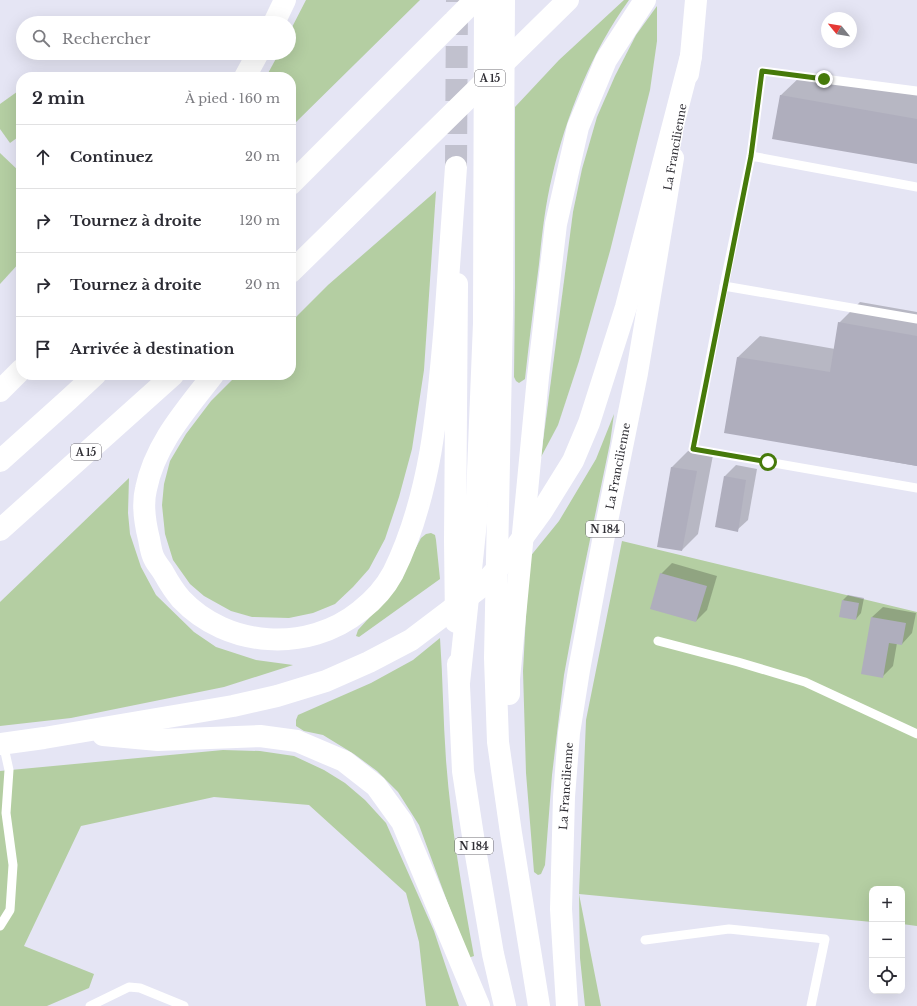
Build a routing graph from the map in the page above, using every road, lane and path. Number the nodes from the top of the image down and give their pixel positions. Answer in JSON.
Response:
{"nodes":[{"id":1,"x":285,"y":0,"type":"edge"},
{"id":2,"x":475,"y":0,"type":"edge"},
{"id":3,"x":485,"y":0,"type":"edge"},
{"id":4,"x":504,"y":0,"type":"edge"},
{"id":5,"x":568,"y":0,"type":"edge"},
{"id":6,"x":645,"y":0,"type":"edge"},
{"id":7,"x":696,"y":0,"type":"edge"},
{"id":8,"x":277,"y":16,"type":"edge"},
{"id":9,"x":691,"y":56,"type":"junction"},
{"id":10,"x":254,"y":60,"type":"edge"},
{"id":11,"x":248,"y":72,"type":"edge"},
{"id":12,"x":917,"y":91,"type":"edge"},
{"id":13,"x":751,"y":156,"type":"junction"},
{"id":14,"x":296,"y":179,"type":"edge"},
{"id":15,"x":917,"y":187,"type":"edge"},
{"id":16,"x":296,"y":268,"type":"edge"},
{"id":17,"x":724,"y":286,"type":"junction"},
{"id":18,"x":917,"y":319,"type":"edge"},
{"id":19,"x":16,"y":375,"type":"edge"},
{"id":20,"x":90,"y":380,"type":"edge"},
{"id":21,"x":168,"y":380,"type":"edge"},
{"id":22,"x":209,"y":380,"type":"edge"},
{"id":23,"x":0,"y":391,"type":"edge"},
{"id":24,"x":0,"y":461,"type":"edge"},
{"id":25,"x":917,"y":488,"type":"edge"},
{"id":26,"x":0,"y":530,"type":"edge"},
{"id":27,"x":658,"y":641,"type":"dead end"},
{"id":28,"x":459,"y":683,"type":"junction"},
{"id":29,"x":74,"y":732,"type":"junction"},
{"id":30,"x":917,"y":734,"type":"edge"},
{"id":31,"x":1,"y":743,"type":"edge"},
{"id":32,"x":511,"y":833,"type":"junction"},
{"id":33,"x":0,"y":926,"type":"edge"},
{"id":34,"x":645,"y":940,"type":"dead end"},
{"id":35,"x":90,"y":1006,"type":"edge"},
{"id":36,"x":184,"y":1006,"type":"edge"},
{"id":37,"x":479,"y":1006,"type":"edge"},
{"id":38,"x":505,"y":1006,"type":"edge"},
{"id":39,"x":540,"y":1006,"type":"edge"},
{"id":40,"x":567,"y":1006,"type":"edge"},
{"id":41,"x":811,"y":1006,"type":"edge"}],
"edges":[{"from":1,"to":8,"type":"highway"},
{"from":2,"to":14,"type":"highway"},
{"from":3,"to":28,"type":"highway"},
{"from":4,"to":32,"type":"highway"},
{"from":5,"to":16,"type":"highway","number":"A 15"},
{"from":6,"to":32,"type":"highway"},
{"from":7,"to":9,"type":"highway","name":"La Francilienne","number":"N 184"},
{"from":9,"to":29,"type":"highway"},
{"from":9,"to":40,"type":"highway","name":"La Francilienne","number":"N 184"},
{"from":10,"to":11,"type":"highway"},
{"from":12,"to":13,"type":"lane"},
{"from":13,"to":15,"type":"lane"},
{"from":13,"to":17,"type":"lane"},
{"from":17,"to":18,"type":"lane"},
{"from":17,"to":25,"type":"lane"},
{"from":19,"to":23,"type":"highway"},
{"from":20,"to":24,"type":"highway"},
{"from":21,"to":26,"type":"highway","number":"A 15"},
{"from":22,"to":28,"type":"highway","number":"N 184"},
{"from":27,"to":30,"type":"lane"},
{"from":28,"to":38,"type":"highway","number":"N 184"},
{"from":29,"to":31,"type":"highway"},
{"from":29,"to":37,"type":"highway"},
{"from":31,"to":33,"type":"lane"},
{"from":32,"to":39,"type":"highway"},
{"from":34,"to":41,"type":"lane"},
{"from":35,"to":36,"type":"lane"}]}
